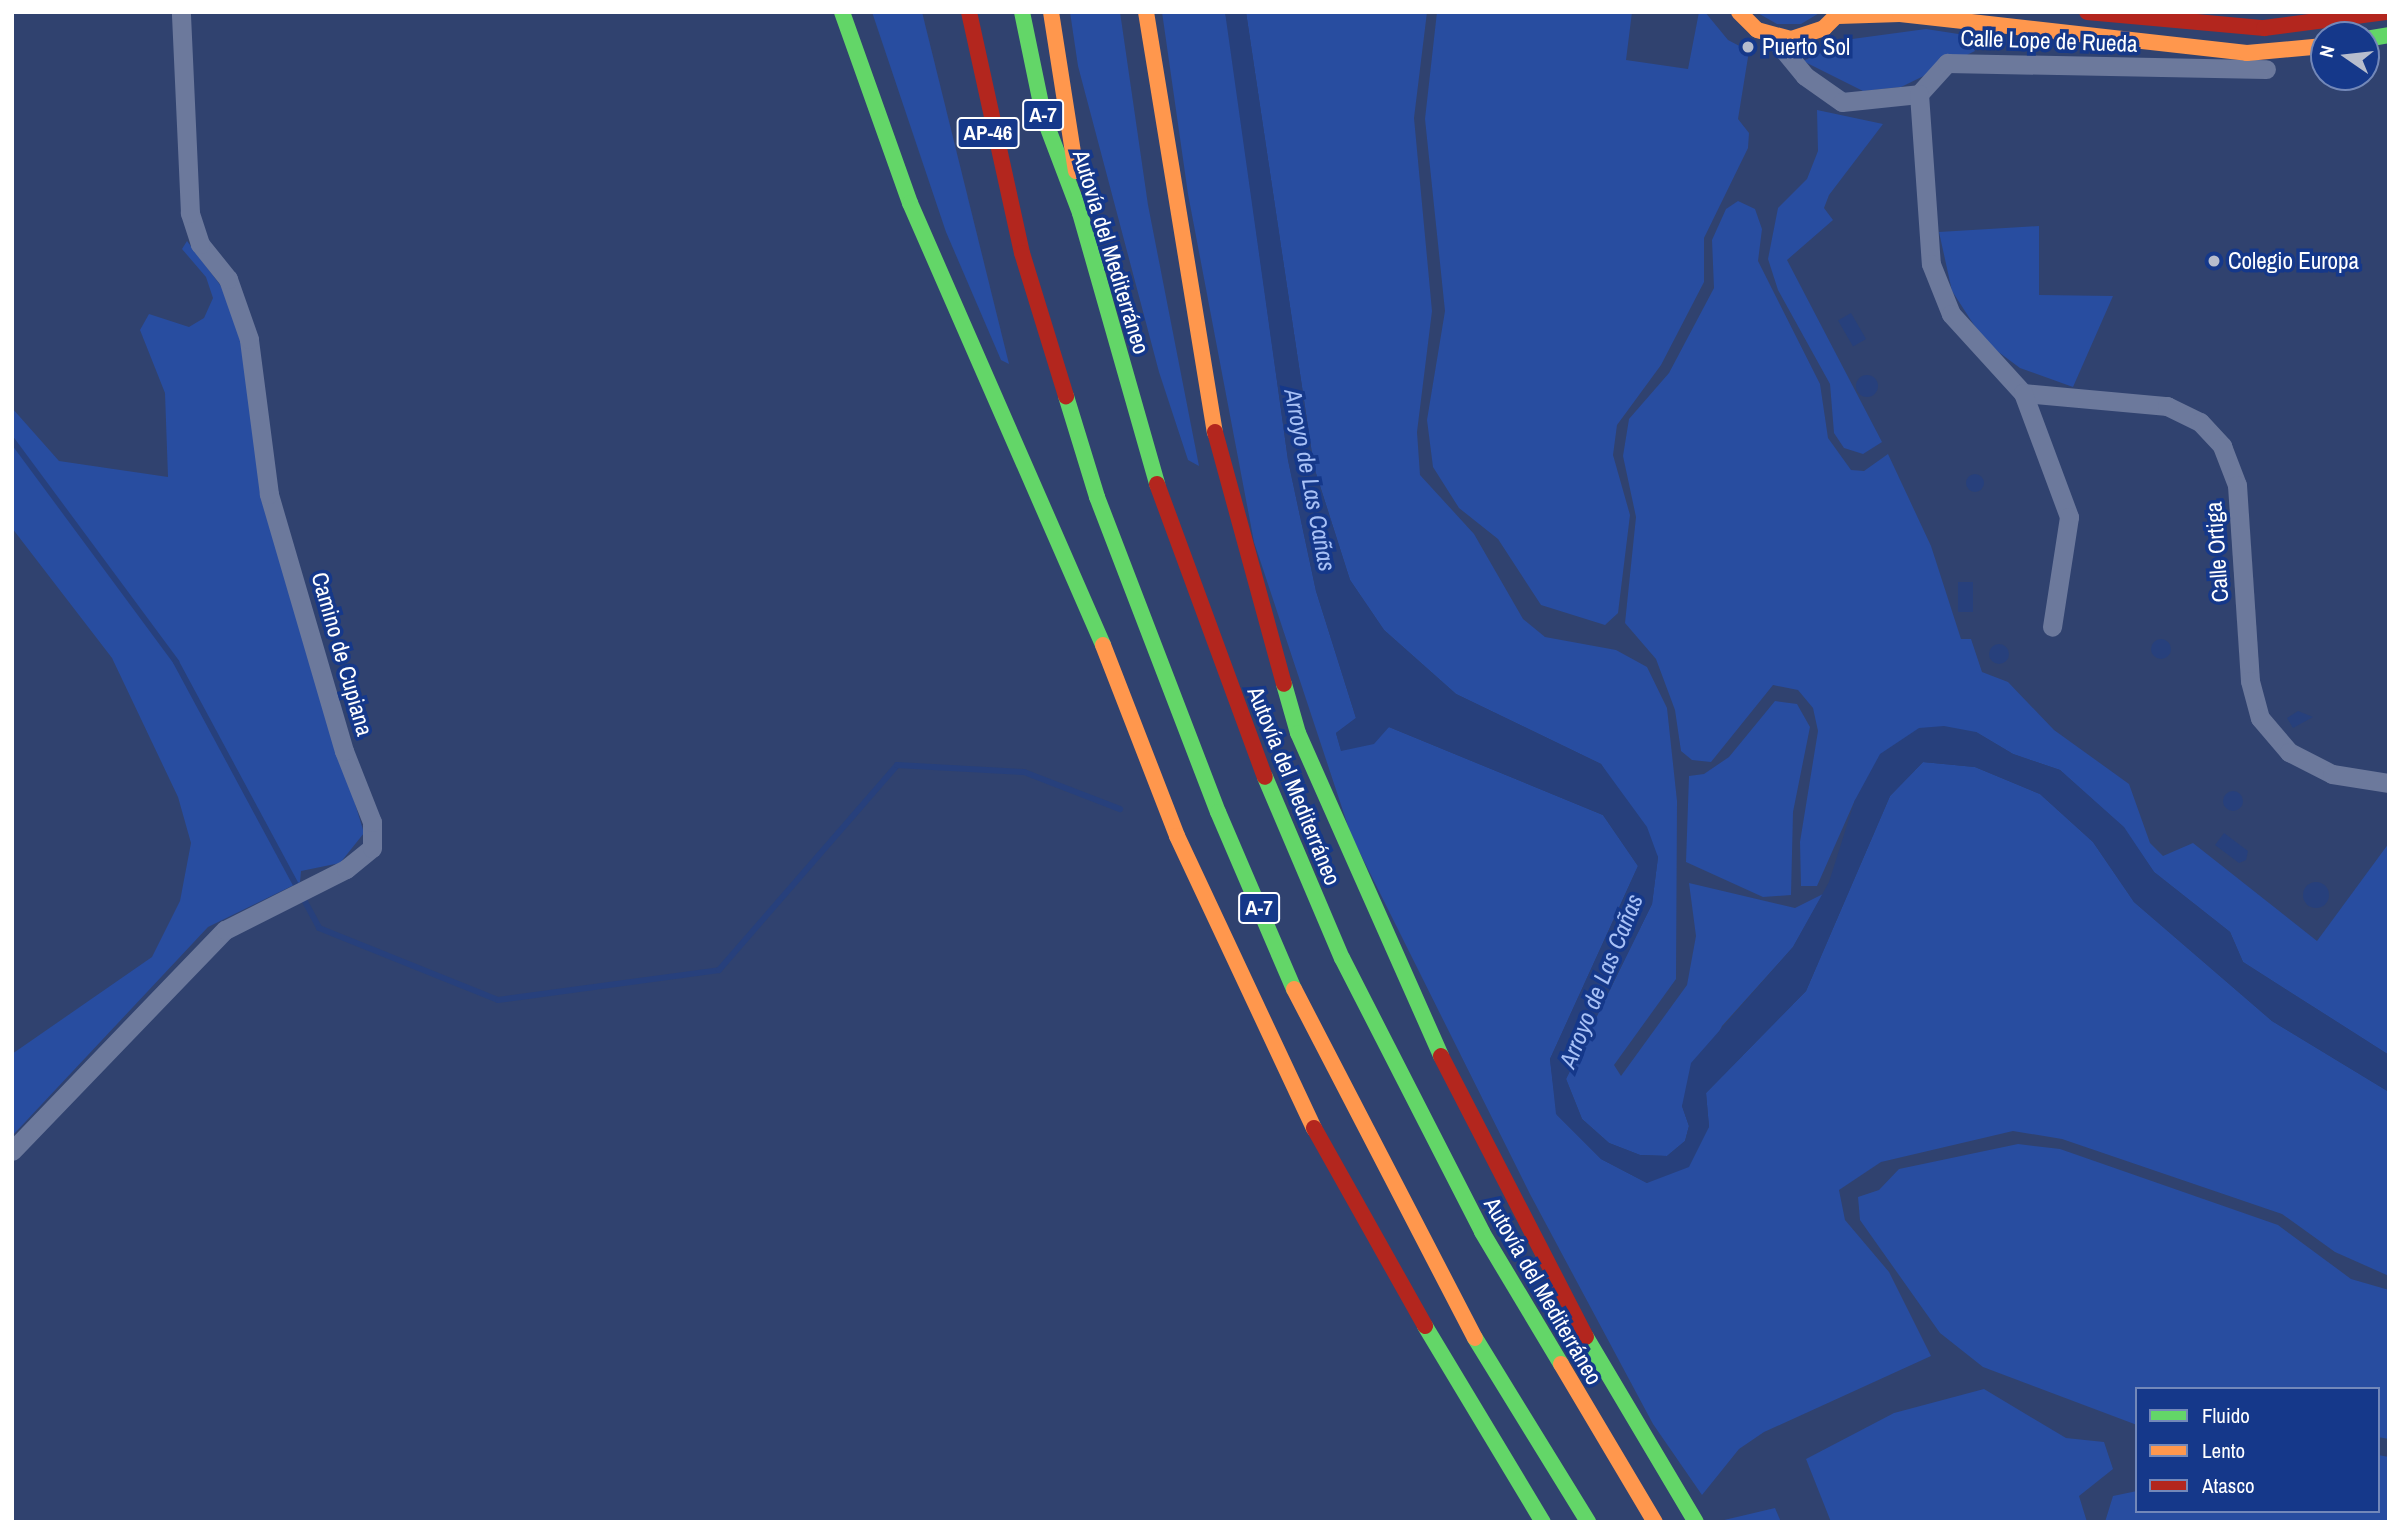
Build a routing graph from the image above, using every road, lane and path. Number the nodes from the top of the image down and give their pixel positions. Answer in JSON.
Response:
{"nodes":[{"id":1,"x":181,"y":12,"type":"edge"},
{"id":2,"x":842,"y":12,"type":"edge"},
{"id":3,"x":954,"y":12,"type":"edge"},
{"id":4,"x":969,"y":12,"type":"edge"},
{"id":5,"x":1022,"y":12,"type":"edge"},
{"id":6,"x":1051,"y":12,"type":"edge"},
{"id":7,"x":1146,"y":12,"type":"edge"},
{"id":8,"x":1739,"y":12,"type":"edge"},
{"id":9,"x":2087,"y":12,"type":"edge"},
{"id":10,"x":2386,"y":12,"type":"edge"},
{"id":11,"x":1839,"y":14,"type":"edge"},
{"id":12,"x":2124,"y":15,"type":"edge"},
{"id":13,"x":1773,"y":37,"type":"junction"},
{"id":14,"x":2310,"y":47,"type":"edge"},
{"id":15,"x":2310,"y":65,"type":"edge"},
{"id":16,"x":2266,"y":69,"type":"joint"},
{"id":17,"x":1919,"y":94,"type":"junction"},
{"id":18,"x":1080,"y":213,"type":"junction"},
{"id":19,"x":1022,"y":253,"type":"junction"},
{"id":20,"x":2023,"y":393,"type":"junction"},
{"id":21,"x":2052,"y":627,"type":"dead end"},
{"id":22,"x":2389,"y":783,"type":"edge"},
{"id":23,"x":12,"y":1151,"type":"edge"},
{"id":24,"x":1543,"y":1522,"type":"edge"},
{"id":25,"x":1588,"y":1522,"type":"edge"},
{"id":26,"x":1655,"y":1522,"type":"edge"},
{"id":27,"x":1696,"y":1522,"type":"edge"}],
"edges":[{"from":1,"to":23,"type":"street","name":"Camino de Cupiana"},
{"from":2,"to":24,"type":"main road"},
{"from":3,"to":19,"type":"main road","number":"AP-46"},
{"from":4,"to":19,"type":"main road","number":"A-7"},
{"from":5,"to":18,"type":"main road","name":"Autovía del Mediterráneo","number":"A-7"},
{"from":6,"to":18,"type":"main road"},
{"from":7,"to":27,"type":"main road"},
{"from":8,"to":13,"type":"main road"},
{"from":9,"to":12,"type":"main road","name":"Calle Lope de Rueda"},
{"from":10,"to":12,"type":"main road","name":"Calle Lope de Rueda"},
{"from":11,"to":13,"type":"main road"},
{"from":11,"to":14,"type":"main road","name":"Calle Lope de Rueda"},
{"from":13,"to":17,"type":"street"},
{"from":15,"to":16,"type":"main road","name":"Calle Lope de Rueda"},
{"from":16,"to":17,"type":"street","name":"Calle Lope de Rueda"},
{"from":17,"to":20,"type":"street"},
{"from":18,"to":26,"type":"main road","name":"Autovía del Mediterráneo","number":"A-7"},
{"from":19,"to":25,"type":"main road","number":"A-7"},
{"from":20,"to":21,"type":"street"},
{"from":20,"to":22,"type":"street","name":"Calle Ortiga"}]}
